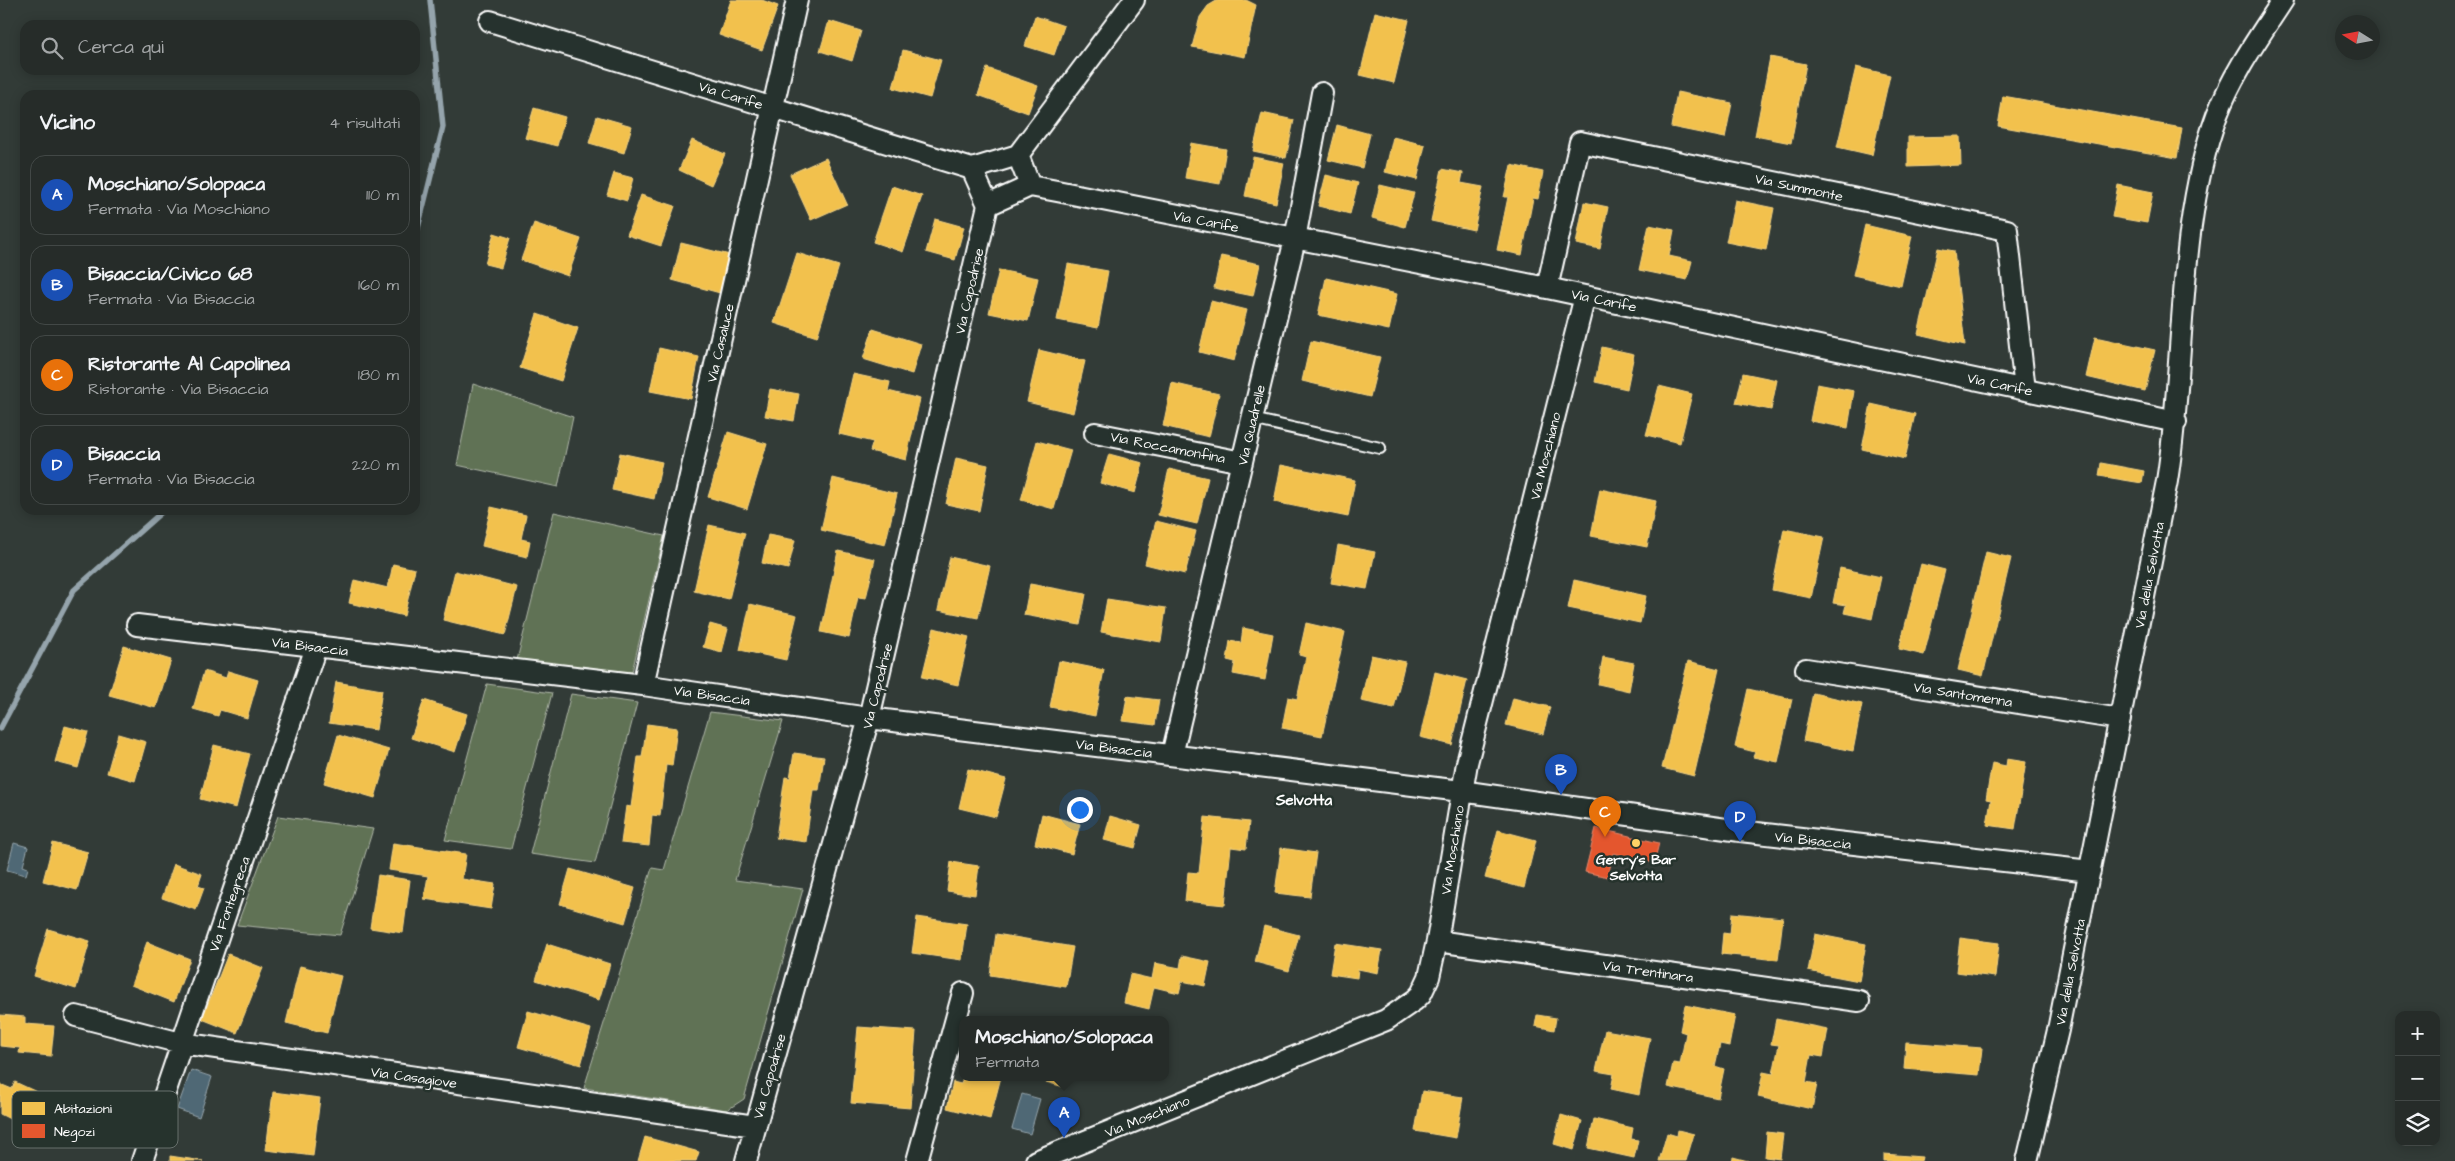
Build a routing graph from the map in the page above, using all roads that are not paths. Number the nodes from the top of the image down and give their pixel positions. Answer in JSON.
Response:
{"nodes":[{"id":1,"x":798,"y":0,"type":"edge"},
{"id":2,"x":1134,"y":0,"type":"edge"},
{"id":3,"x":2283,"y":0,"type":"edge"},
{"id":4,"x":490,"y":21,"type":"dead end"},
{"id":5,"x":1322,"y":93,"type":"dead end"},
{"id":6,"x":773,"y":108,"type":"junction"},
{"id":7,"x":1018,"y":155,"type":"junction"},
{"id":8,"x":972,"y":169,"type":"junction"},
{"id":9,"x":1030,"y":186,"type":"junction"},
{"id":10,"x":988,"y":205,"type":"junction"},
{"id":11,"x":1295,"y":239,"type":"junction"},
{"id":12,"x":1547,"y":288,"type":"junction"},
{"id":13,"x":1585,"y":296,"type":"junction"},
{"id":14,"x":2025,"y":390,"type":"junction"},
{"id":15,"x":1252,"y":419,"type":"junction"},
{"id":16,"x":2176,"y":422,"type":"junction"},
{"id":17,"x":1095,"y":433,"type":"dead end"},
{"id":18,"x":1380,"y":448,"type":"dead end"},
{"id":19,"x":1242,"y":462,"type":"junction"},
{"id":20,"x":137,"y":625,"type":"dead end"},
{"id":21,"x":316,"y":646,"type":"junction"},
{"id":22,"x":1806,"y":670,"type":"dead end"},
{"id":23,"x":643,"y":685,"type":"junction"},
{"id":24,"x":869,"y":718,"type":"junction"},
{"id":25,"x":2120,"y":720,"type":"junction"},
{"id":26,"x":1172,"y":755,"type":"junction"},
{"id":27,"x":1461,"y":791,"type":"junction"},
{"id":28,"x":2090,"y":871,"type":"junction"},
{"id":29,"x":1437,"y":941,"type":"junction"},
{"id":30,"x":963,"y":993,"type":"dead end"},
{"id":31,"x":1859,"y":1001,"type":"dead end"},
{"id":32,"x":76,"y":1016,"type":"dead end"},
{"id":33,"x":181,"y":1043,"type":"junction"},
{"id":34,"x":165,"y":1091,"type":"edge"},
{"id":35,"x":755,"y":1126,"type":"junction"},
{"id":36,"x":146,"y":1148,"type":"edge"},
{"id":37,"x":142,"y":1161,"type":"edge"},
{"id":38,"x":746,"y":1161,"type":"edge"},
{"id":39,"x":917,"y":1161,"type":"edge"},
{"id":40,"x":1036,"y":1161,"type":"edge"},
{"id":41,"x":2027,"y":1161,"type":"edge"}],
"edges":[{"from":1,"to":6,"type":"street","name":"Via Casaluce"},
{"from":2,"to":7,"type":"street"},
{"from":3,"to":16,"type":"street","name":"Via della Selvotta"},
{"from":4,"to":6,"type":"street","name":"Via Carife"},
{"from":5,"to":11,"type":"street","name":"Via Quadrelle"},
{"from":6,"to":8,"type":"street","name":"Via Carife"},
{"from":6,"to":23,"type":"street","name":"Via Casaluce"},
{"from":7,"to":8,"type":"street"},
{"from":7,"to":9,"type":"street"},
{"from":8,"to":10,"type":"street"},
{"from":9,"to":10,"type":"street"},
{"from":9,"to":11,"type":"street","name":"Via Carife"},
{"from":10,"to":24,"type":"street","name":"Via Capodrise"},
{"from":11,"to":12,"type":"street","name":"Via Carife"},
{"from":11,"to":15,"type":"street","name":"Via Quadrelle"},
{"from":12,"to":13,"type":"street","name":"Via Carife"},
{"from":12,"to":14,"type":"street","name":"Via Summonte"},
{"from":13,"to":14,"type":"street","name":"Via Carife"},
{"from":13,"to":27,"type":"street","name":"Via Moschiano"},
{"from":14,"to":16,"type":"street","name":"Via Carife"},
{"from":15,"to":18,"type":"lane"},
{"from":15,"to":19,"type":"street","name":"Via Quadrelle"},
{"from":16,"to":25,"type":"street","name":"Via della Selvotta"},
{"from":17,"to":19,"type":"street","name":"Via Roccamonfina"},
{"from":19,"to":26,"type":"street","name":"Via Quadrelle"},
{"from":20,"to":21,"type":"street","name":"Via Bisaccia"},
{"from":21,"to":23,"type":"street","name":"Via Bisaccia"},
{"from":21,"to":33,"type":"street","name":"Via Fontegreca"},
{"from":22,"to":25,"type":"street","name":"Via Santomenna"},
{"from":23,"to":24,"type":"street","name":"Via Bisaccia"},
{"from":24,"to":26,"type":"street","name":"Via Bisaccia"},
{"from":24,"to":35,"type":"street","name":"Via Capodrise"},
{"from":25,"to":28,"type":"street","name":"Via della Selvotta"},
{"from":26,"to":27,"type":"street","name":"Via Bisaccia"},
{"from":27,"to":28,"type":"street","name":"Via Bisaccia"},
{"from":27,"to":29,"type":"street","name":"Via Moschiano"},
{"from":28,"to":41,"type":"street","name":"Via della Selvotta"},
{"from":29,"to":31,"type":"street","name":"Via Trentinara"},
{"from":29,"to":40,"type":"street","name":"Via Moschiano"},
{"from":30,"to":39,"type":"street"},
{"from":32,"to":33,"type":"street","name":"Via Casagiove"},
{"from":33,"to":34,"type":"street","name":"Via Fontegreca"},
{"from":33,"to":35,"type":"street","name":"Via Casagiove"},
{"from":35,"to":38,"type":"street","name":"Via Capodrise"},
{"from":36,"to":37,"type":"street","name":"Via Fontegreca"}]}
